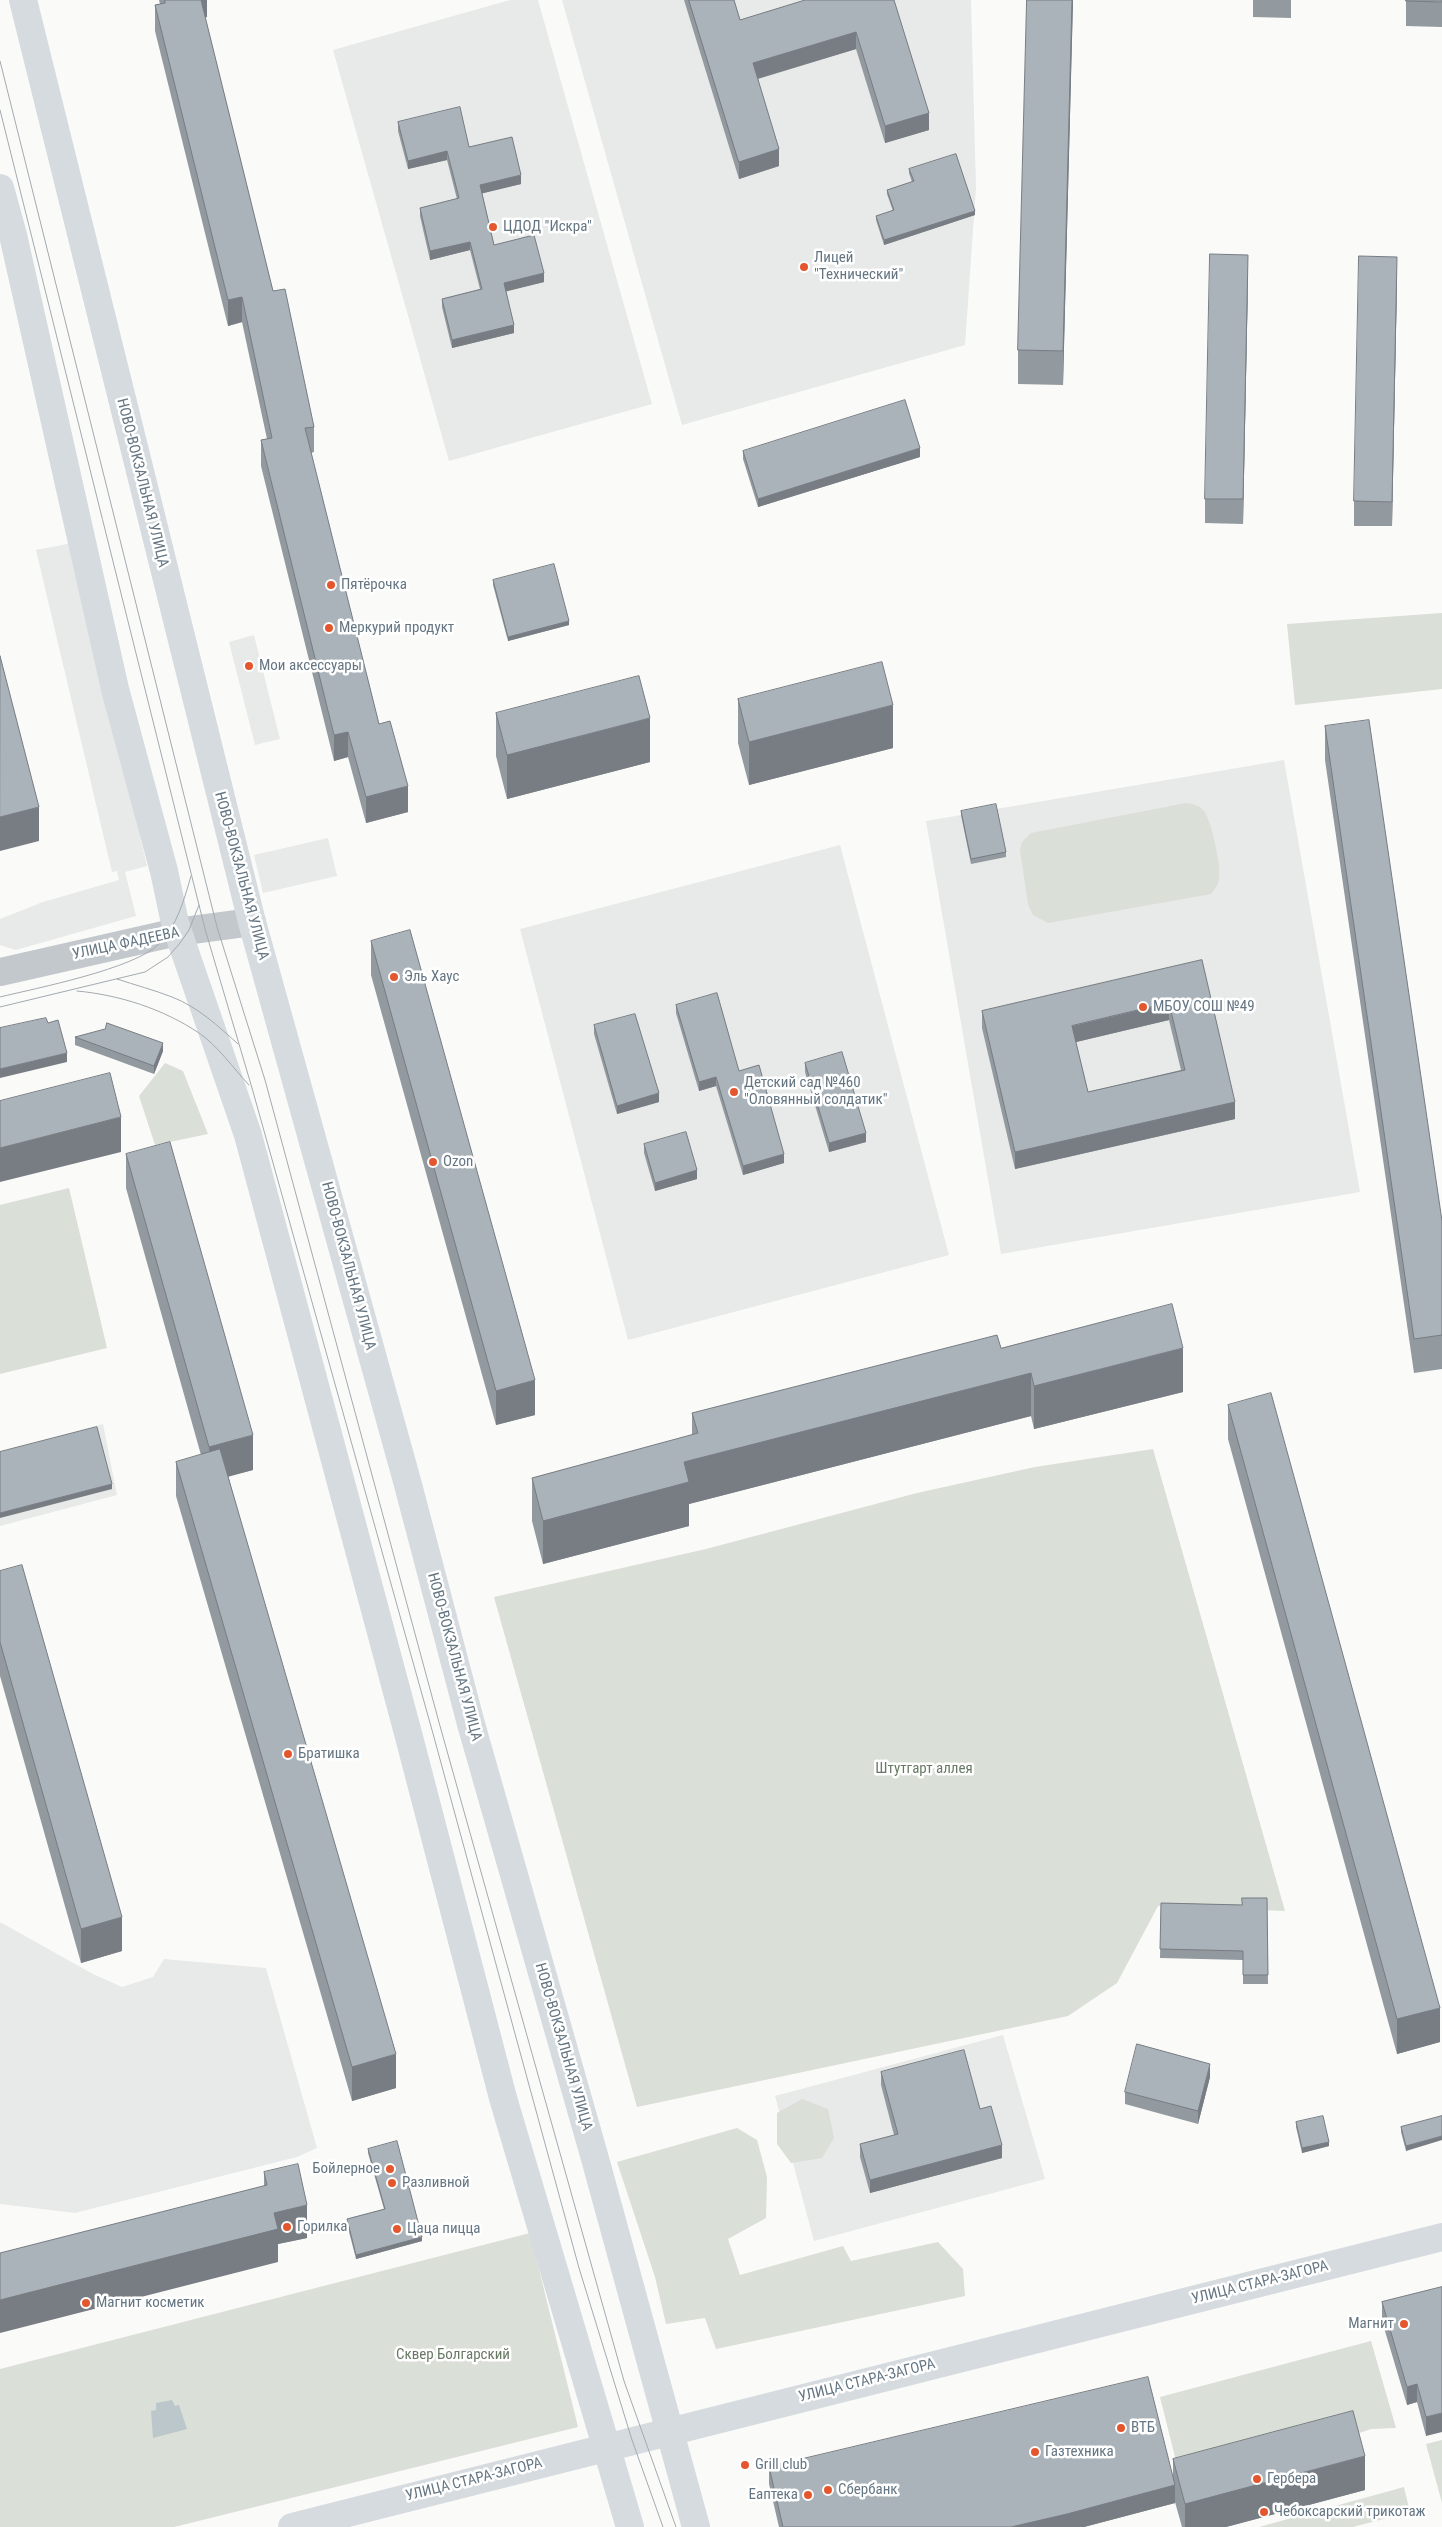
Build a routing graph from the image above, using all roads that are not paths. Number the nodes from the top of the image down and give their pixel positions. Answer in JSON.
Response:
{"nodes":[{"id":1,"x":23,"y":0,"type":"edge"},
{"id":2,"x":0,"y":188,"type":"edge"},
{"id":3,"x":252,"y":922,"type":"junction"},
{"id":4,"x":177,"y":932,"type":"junction"},
{"id":5,"x":0,"y":972,"type":"edge"},
{"id":6,"x":1442,"y":2237,"type":"edge"},
{"id":7,"x":669,"y":2431,"type":"junction"},
{"id":8,"x":607,"y":2446,"type":"junction"},
{"id":9,"x":292,"y":2527,"type":"edge"},
{"id":10,"x":630,"y":2527,"type":"edge"},
{"id":11,"x":696,"y":2527,"type":"edge"}],
"edges":[{"from":1,"to":3,"type":"main road","name":"НОВО-ВОКЗАЛЬНАЯ УЛИЦА"},
{"from":2,"to":4,"type":"main road"},
{"from":3,"to":4,"type":"street","name":"УЛИЦА ФАДЕЕВА"},
{"from":3,"to":7,"type":"main road","name":"НОВО-ВОКЗАЛЬНАЯ УЛИЦА"},
{"from":4,"to":5,"type":"street","name":"УЛИЦА ФАДЕЕВА"},
{"from":4,"to":8,"type":"main road"},
{"from":6,"to":7,"type":"main road","name":"УЛИЦА СТАРА-ЗАГОРА"},
{"from":7,"to":8,"type":"main road","name":"УЛИЦА СТАРА-ЗАГОРА"},
{"from":7,"to":11,"type":"main road","name":"НОВО-ВОКЗАЛЬНАЯ УЛИЦА"},
{"from":8,"to":9,"type":"main road","name":"УЛИЦА СТАРА-ЗАГОРА"},
{"from":8,"to":10,"type":"main road"}]}
